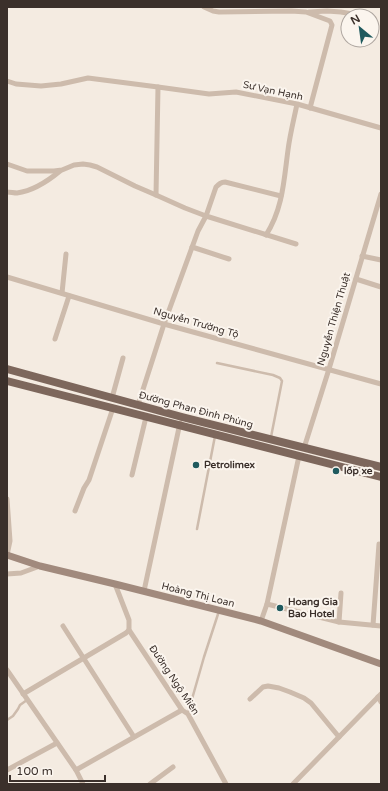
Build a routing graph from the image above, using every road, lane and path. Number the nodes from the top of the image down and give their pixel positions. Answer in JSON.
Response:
{"nodes":[{"id":1,"x":204,"y":7,"type":"edge"},
{"id":2,"x":306,"y":12,"type":"junction"},
{"id":3,"x":340,"y":12,"type":"edge"},
{"id":4,"x":7,"y":81,"type":"edge"},
{"id":5,"x":158,"y":87,"type":"junction"},
{"id":6,"x":297,"y":104,"type":"junction"},
{"id":7,"x":310,"y":108,"type":"junction"},
{"id":8,"x":381,"y":128,"type":"edge"},
{"id":9,"x":7,"y":164,"type":"edge"},
{"id":10,"x":62,"y":170,"type":"junction"},
{"id":11,"x":7,"y":192,"type":"edge"},
{"id":12,"x":381,"y":194,"type":"edge"},
{"id":13,"x":156,"y":195,"type":"junction"},
{"id":14,"x":281,"y":196,"type":"junction"},
{"id":15,"x":206,"y":216,"type":"junction"},
{"id":16,"x":266,"y":235,"type":"junction"},
{"id":17,"x":296,"y":244,"type":"dead end"},
{"id":18,"x":192,"y":246,"type":"junction"},
{"id":19,"x":66,"y":254,"type":"dead end"},
{"id":20,"x":362,"y":256,"type":"junction"},
{"id":21,"x":229,"y":259,"type":"dead end"},
{"id":22,"x":381,"y":260,"type":"edge"},
{"id":23,"x":7,"y":277,"type":"edge"},
{"id":24,"x":356,"y":279,"type":"junction"},
{"id":25,"x":381,"y":287,"type":"edge"},
{"id":26,"x":62,"y":293,"type":"junction"},
{"id":27,"x":69,"y":296,"type":"junction"},
{"id":28,"x":164,"y":324,"type":"junction"},
{"id":29,"x":55,"y":339,"type":"dead end"},
{"id":30,"x":123,"y":358,"type":"dead end"},
{"id":31,"x":217,"y":363,"type":"dead end"},
{"id":32,"x":329,"y":369,"type":"junction"},
{"id":33,"x":7,"y":370,"type":"edge"},
{"id":34,"x":7,"y":381,"type":"edge"},
{"id":35,"x":381,"y":384,"type":"edge"},
{"id":36,"x":112,"y":398,"type":"junction"},
{"id":37,"x":138,"y":405,"type":"junction"},
{"id":38,"x":113,"y":408,"type":"junction"},
{"id":39,"x":182,"y":416,"type":"junction"},
{"id":40,"x":146,"y":417,"type":"junction"},
{"id":41,"x":179,"y":425,"type":"junction"},
{"id":42,"x":218,"y":425,"type":"junction"},
{"id":43,"x":215,"y":434,"type":"junction"},
{"id":44,"x":270,"y":439,"type":"junction"},
{"id":45,"x":304,"y":448,"type":"junction"},
{"id":46,"x":299,"y":456,"type":"junction"},
{"id":47,"x":381,"y":468,"type":"edge"},
{"id":48,"x":132,"y":476,"type":"dead end"},
{"id":49,"x":381,"y":477,"type":"edge"},
{"id":50,"x":7,"y":499,"type":"edge"},
{"id":51,"x":75,"y":511,"type":"dead end"},
{"id":52,"x":197,"y":529,"type":"dead end"},
{"id":53,"x":379,"y":544,"type":"dead end"},
{"id":54,"x":7,"y":555,"type":"edge"},
{"id":55,"x":40,"y":566,"type":"junction"},
{"id":56,"x":7,"y":574,"type":"edge"},
{"id":57,"x":115,"y":584,"type":"junction"},
{"id":58,"x":144,"y":591,"type":"junction"},
{"id":59,"x":341,"y":593,"type":"dead end"},
{"id":60,"x":267,"y":604,"type":"junction"},
{"id":61,"x":219,"y":611,"type":"junction"},
{"id":62,"x":261,"y":622,"type":"junction"},
{"id":63,"x":339,"y":622,"type":"junction"},
{"id":64,"x":373,"y":625,"type":"junction"},
{"id":65,"x":63,"y":626,"type":"dead end"},
{"id":66,"x":381,"y":626,"type":"edge"},
{"id":67,"x":129,"y":630,"type":"junction"},
{"id":68,"x":84,"y":658,"type":"junction"},
{"id":69,"x":381,"y":664,"type":"edge"},
{"id":70,"x":7,"y":670,"type":"edge"},
{"id":71,"x":24,"y":694,"type":"junction"},
{"id":72,"x":379,"y":695,"type":"edge"},
{"id":73,"x":250,"y":699,"type":"dead end"},
{"id":74,"x":27,"y":700,"type":"junction"},
{"id":75,"x":381,"y":702,"type":"edge"},
{"id":76,"x":182,"y":710,"type":"junction"},
{"id":77,"x":188,"y":714,"type":"junction"},
{"id":78,"x":7,"y":720,"type":"edge"},
{"id":79,"x":134,"y":737,"type":"junction"},
{"id":80,"x":339,"y":737,"type":"junction"},
{"id":81,"x":57,"y":743,"type":"junction"},
{"id":82,"x":172,"y":767,"type":"dead end"},
{"id":83,"x":7,"y":770,"type":"edge"},
{"id":84,"x":76,"y":770,"type":"junction"},
{"id":85,"x":84,"y":784,"type":"edge"},
{"id":86,"x":150,"y":784,"type":"edge"},
{"id":87,"x":226,"y":784,"type":"edge"},
{"id":88,"x":293,"y":784,"type":"edge"}],
"edges":[{"from":1,"to":2,"type":"street"},
{"from":2,"to":3,"type":"street"},
{"from":2,"to":7,"type":"street"},
{"from":4,"to":5,"type":"street","name":"Sư Vạn Hạnh"},
{"from":5,"to":6,"type":"street","name":"Sư Vạn Hạnh"},
{"from":5,"to":13,"type":"street"},
{"from":6,"to":7,"type":"street","name":"Sư Vạn Hạnh"},
{"from":6,"to":14,"type":"street"},
{"from":7,"to":8,"type":"street","name":"Sư Vạn Hạnh"},
{"from":9,"to":10,"type":"street"},
{"from":10,"to":11,"type":"street"},
{"from":10,"to":13,"type":"street"},
{"from":12,"to":20,"type":"street","name":"Nguyễn Thiện Thuật"},
{"from":13,"to":15,"type":"street"},
{"from":14,"to":15,"type":"street"},
{"from":14,"to":16,"type":"street"},
{"from":15,"to":16,"type":"street"},
{"from":15,"to":18,"type":"street"},
{"from":16,"to":17,"type":"street"},
{"from":18,"to":21,"type":"street"},
{"from":18,"to":28,"type":"street"},
{"from":19,"to":26,"type":"street"},
{"from":20,"to":22,"type":"street"},
{"from":20,"to":24,"type":"street","name":"Nguyễn Thiện Thuật"},
{"from":23,"to":26,"type":"street","name":"Nguyễn Trường Tộ"},
{"from":24,"to":25,"type":"street"},
{"from":24,"to":32,"type":"street","name":"Nguyễn Thiện Thuật"},
{"from":26,"to":27,"type":"street","name":"Nguyễn Trường Tộ"},
{"from":27,"to":28,"type":"street","name":"Nguyễn Trường Tộ"},
{"from":27,"to":29,"type":"street"},
{"from":28,"to":32,"type":"street","name":"Nguyễn Trường Tộ"},
{"from":28,"to":37,"type":"street"},
{"from":30,"to":36,"type":"street"},
{"from":31,"to":44,"type":"lane"},
{"from":32,"to":35,"type":"street","name":"Nguyễn Trường Tộ"},
{"from":32,"to":45,"type":"street","name":"Nguyễn Thiện Thuật"},
{"from":33,"to":36,"type":"main road","name":"Đường Phan Đình Phùng"},
{"from":34,"to":38,"type":"main road","name":"Đường Phan Đình Phùng"},
{"from":36,"to":37,"type":"main road","name":"Đường Phan Đình Phùng"},
{"from":37,"to":39,"type":"main road","name":"Đường Phan Đình Phùng"},
{"from":38,"to":40,"type":"main road","name":"Đường Phan Đình Phùng"},
{"from":38,"to":51,"type":"street"},
{"from":39,"to":41,"type":"street"},
{"from":39,"to":42,"type":"main road","name":"Đường Phan Đình Phùng"},
{"from":40,"to":41,"type":"main road","name":"Đường Phan Đình Phùng"},
{"from":40,"to":48,"type":"street"},
{"from":41,"to":43,"type":"main road","name":"Đường Phan Đình Phùng"},
{"from":41,"to":58,"type":"street"},
{"from":42,"to":43,"type":"lane"},
{"from":42,"to":44,"type":"main road","name":"Đường Phan Đình Phùng"},
{"from":43,"to":46,"type":"main road","name":"Đường Phan Đình Phùng"},
{"from":43,"to":52,"type":"lane"},
{"from":44,"to":45,"type":"main road","name":"Đường Phan Đình Phùng"},
{"from":45,"to":47,"type":"main road","name":"Đường Phan Đình Phùng"},
{"from":46,"to":49,"type":"main road","name":"Đường Phan Đình Phùng"},
{"from":46,"to":60,"type":"street"},
{"from":50,"to":54,"type":"street"},
{"from":53,"to":64,"type":"street"},
{"from":54,"to":55,"type":"street","name":"Hoàng Thị Loan"},
{"from":55,"to":56,"type":"street"},
{"from":55,"to":57,"type":"street","name":"Hoàng Thị Loan"},
{"from":57,"to":58,"type":"street","name":"Hoàng Thị Loan"},
{"from":57,"to":67,"type":"street","name":"Đường Ngộ Miên"},
{"from":58,"to":61,"type":"street","name":"Hoàng Thị Loan"},
{"from":59,"to":63,"type":"street"},
{"from":60,"to":62,"type":"street"},
{"from":60,"to":63,"type":"street"},
{"from":61,"to":62,"type":"street","name":"Hoàng Thị Loan"},
{"from":61,"to":77,"type":"lane"},
{"from":62,"to":69,"type":"street","name":"Hoàng Thị Loan"},
{"from":63,"to":64,"type":"street"},
{"from":64,"to":66,"type":"street"},
{"from":65,"to":68,"type":"street"},
{"from":67,"to":68,"type":"street"},
{"from":67,"to":76,"type":"street","name":"Đường Ngộ Miên"},
{"from":68,"to":71,"type":"street"},
{"from":68,"to":79,"type":"street"},
{"from":70,"to":71,"type":"street"},
{"from":71,"to":74,"type":"street"},
{"from":72,"to":75,"type":"street"},
{"from":72,"to":80,"type":"street"},
{"from":73,"to":80,"type":"street"},
{"from":74,"to":78,"type":"lane"},
{"from":74,"to":81,"type":"street"},
{"from":76,"to":77,"type":"street","name":"Đường Ngộ Miên"},
{"from":76,"to":79,"type":"street"},
{"from":77,"to":87,"type":"street","name":"Đường Ngộ Miên"},
{"from":79,"to":84,"type":"street"},
{"from":80,"to":88,"type":"street"},
{"from":81,"to":83,"type":"street"},
{"from":81,"to":84,"type":"street"},
{"from":82,"to":86,"type":"street"},
{"from":84,"to":85,"type":"street"}]}
